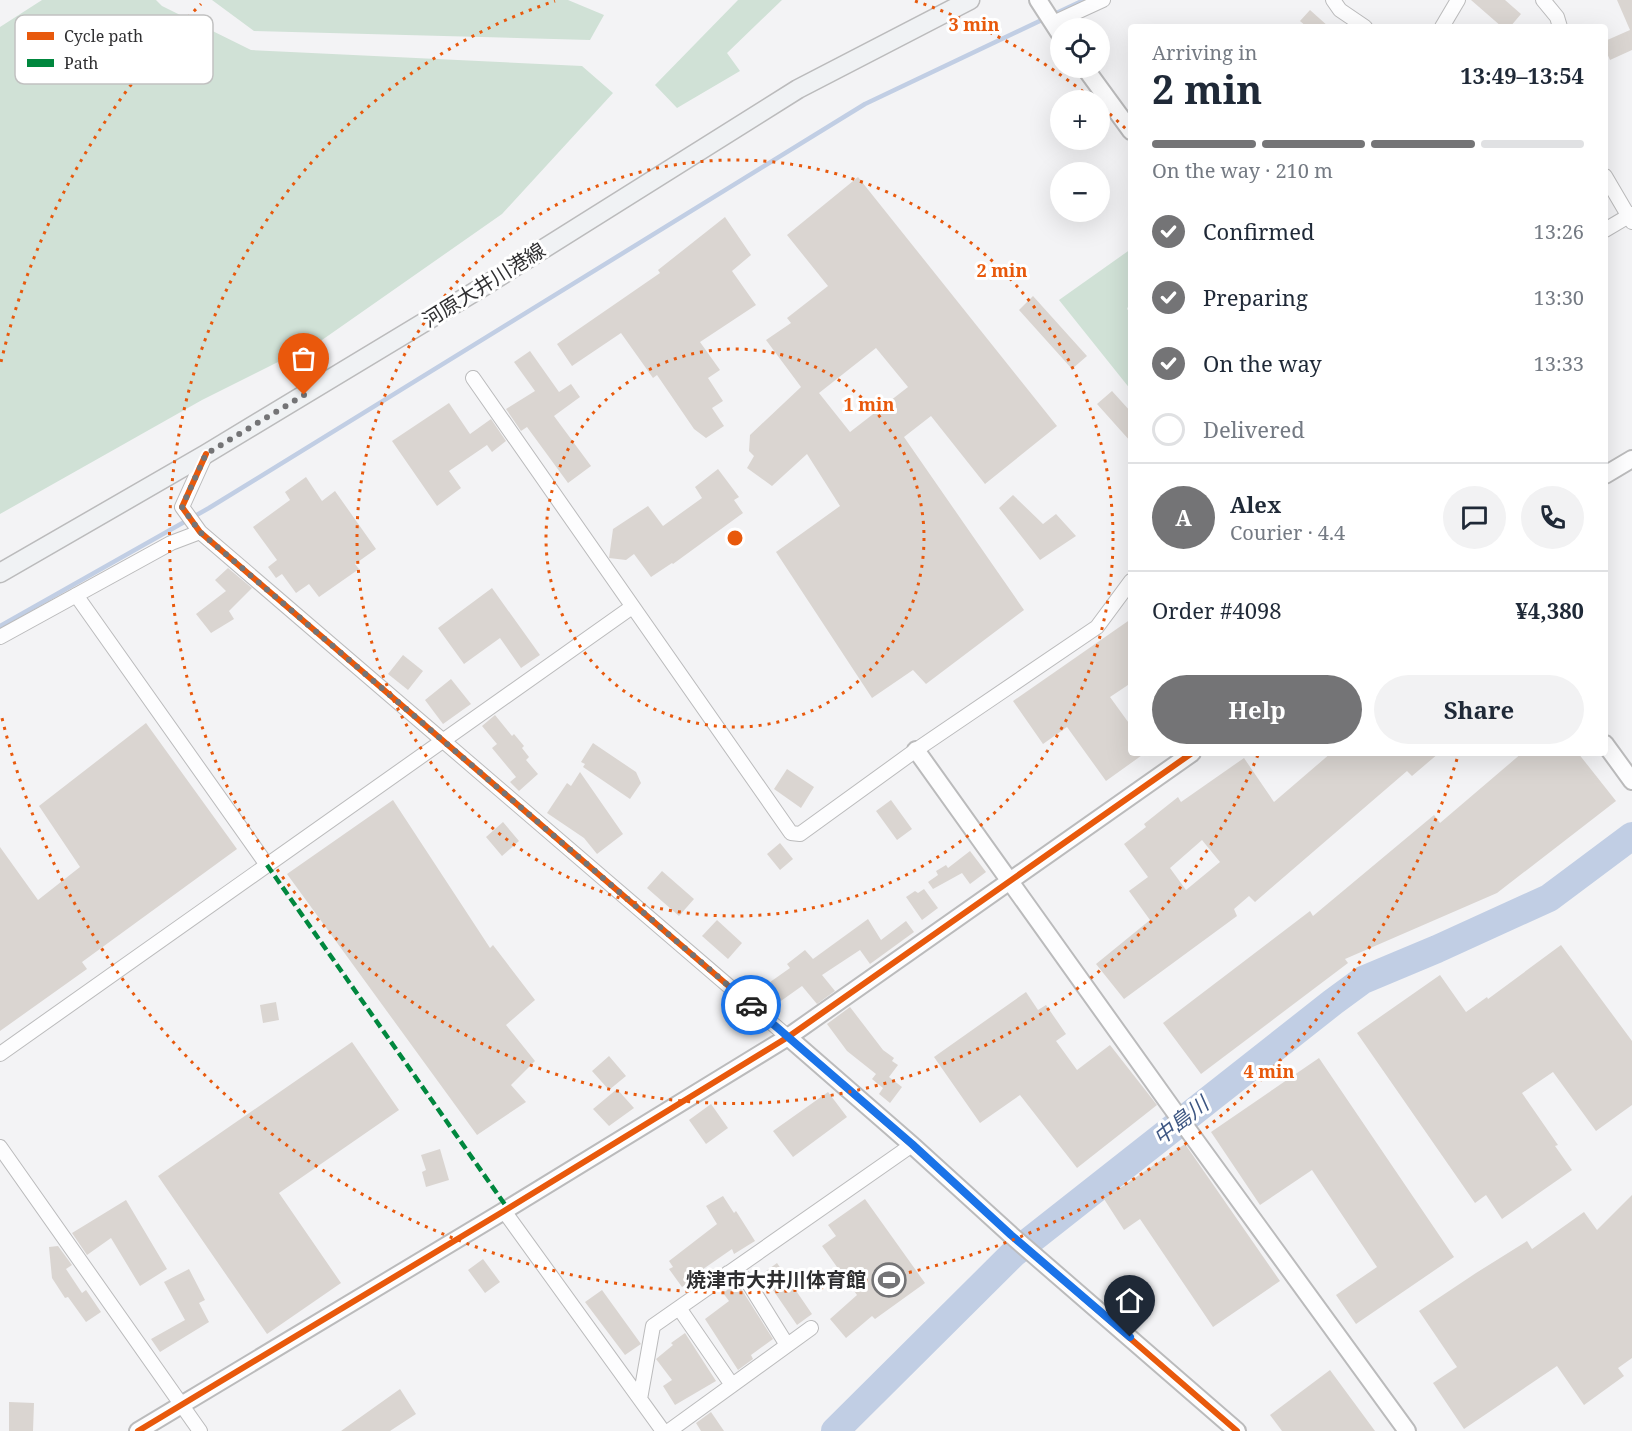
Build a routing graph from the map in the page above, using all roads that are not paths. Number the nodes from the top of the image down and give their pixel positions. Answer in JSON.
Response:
{"nodes":[{"id":1,"x":970,"y":0,"type":"edge"},
{"id":2,"x":1102,"y":0,"type":"edge"},
{"id":3,"x":1333,"y":0,"type":"edge"},
{"id":4,"x":1458,"y":0,"type":"edge"},
{"id":5,"x":1543,"y":0,"type":"edge"},
{"id":6,"x":1049,"y":17,"type":"edge"},
{"id":7,"x":1361,"y":24,"type":"edge"},
{"id":8,"x":1444,"y":24,"type":"edge"},
{"id":9,"x":1559,"y":24,"type":"edge"},
{"id":10,"x":1092,"y":78,"type":"edge"},
{"id":11,"x":1128,"y":127,"type":"edge"},
{"id":12,"x":1608,"y":181,"type":"edge"},
{"id":13,"x":1631,"y":217,"type":"edge"},
{"id":14,"x":1608,"y":228,"type":"edge"},
{"id":15,"x":473,"y":378,"type":"dead end"},
{"id":16,"x":206,"y":454,"type":"junction"},
{"id":17,"x":1632,"y":459,"type":"edge"},
{"id":18,"x":1608,"y":473,"type":"edge"},
{"id":19,"x":199,"y":530,"type":"junction"},
{"id":20,"x":0,"y":573,"type":"edge"},
{"id":21,"x":1128,"y":585,"type":"edge"},
{"id":22,"x":76,"y":595,"type":"junction"},
{"id":23,"x":632,"y":607,"type":"junction"},
{"id":24,"x":0,"y":637,"type":"edge"},
{"id":25,"x":444,"y":741,"type":"junction"},
{"id":26,"x":1608,"y":748,"type":"edge"},
{"id":27,"x":916,"y":750,"type":"junction"},
{"id":28,"x":1188,"y":756,"type":"edge"},
{"id":29,"x":1632,"y":781,"type":"edge"},
{"id":30,"x":267,"y":865,"type":"junction"},
{"id":31,"x":1011,"y":881,"type":"junction"},
{"id":32,"x":788,"y":1036,"type":"junction"},
{"id":33,"x":0,"y":1054,"type":"edge"},
{"id":34,"x":912,"y":1144,"type":"junction"},
{"id":35,"x":0,"y":1147,"type":"edge"},
{"id":36,"x":504,"y":1211,"type":"junction"},
{"id":37,"x":728,"y":1273,"type":"junction"},
{"id":38,"x":679,"y":1308,"type":"junction"},
{"id":39,"x":811,"y":1328,"type":"dead end"},
{"id":40,"x":787,"y":1345,"type":"junction"},
{"id":41,"x":732,"y":1385,"type":"junction"},
{"id":42,"x":640,"y":1399,"type":"junction"},
{"id":43,"x":182,"y":1405,"type":"junction"},
{"id":44,"x":138,"y":1431,"type":"edge"},
{"id":45,"x":200,"y":1431,"type":"edge"},
{"id":46,"x":663,"y":1431,"type":"edge"},
{"id":47,"x":669,"y":1431,"type":"edge"},
{"id":48,"x":1237,"y":1431,"type":"edge"},
{"id":49,"x":1407,"y":1431,"type":"edge"}],
"edges":[{"from":1,"to":16,"type":"main road","name":"河原大井川港線"},
{"from":2,"to":6,"type":"street"},
{"from":3,"to":7,"type":"street"},
{"from":4,"to":8,"type":"street"},
{"from":5,"to":9,"type":"street"},
{"from":10,"to":11,"type":"street"},
{"from":12,"to":13,"type":"street"},
{"from":13,"to":14,"type":"street"},
{"from":15,"to":23,"type":"street"},
{"from":16,"to":19,"type":"street"},
{"from":16,"to":20,"type":"main road","name":"河原大井川港線"},
{"from":17,"to":18,"type":"street"},
{"from":19,"to":22,"type":"street"},
{"from":19,"to":25,"type":"street"},
{"from":21,"to":27,"type":"street"},
{"from":22,"to":24,"type":"street"},
{"from":22,"to":30,"type":"street"},
{"from":23,"to":25,"type":"street"},
{"from":23,"to":27,"type":"street"},
{"from":25,"to":30,"type":"street"},
{"from":25,"to":32,"type":"street"},
{"from":26,"to":29,"type":"street"},
{"from":27,"to":31,"type":"street"},
{"from":28,"to":31,"type":"street"},
{"from":30,"to":33,"type":"street"},
{"from":31,"to":32,"type":"street"},
{"from":31,"to":49,"type":"street"},
{"from":32,"to":34,"type":"street"},
{"from":32,"to":36,"type":"street"},
{"from":34,"to":37,"type":"street"},
{"from":34,"to":48,"type":"street"},
{"from":35,"to":43,"type":"street"},
{"from":36,"to":42,"type":"street"},
{"from":36,"to":43,"type":"street"},
{"from":37,"to":38,"type":"street"},
{"from":37,"to":40,"type":"street"},
{"from":38,"to":41,"type":"street"},
{"from":38,"to":42,"type":"street"},
{"from":39,"to":40,"type":"street"},
{"from":40,"to":41,"type":"street"},
{"from":41,"to":47,"type":"street"},
{"from":42,"to":46,"type":"street"},
{"from":43,"to":44,"type":"street"},
{"from":43,"to":45,"type":"street"}]}
